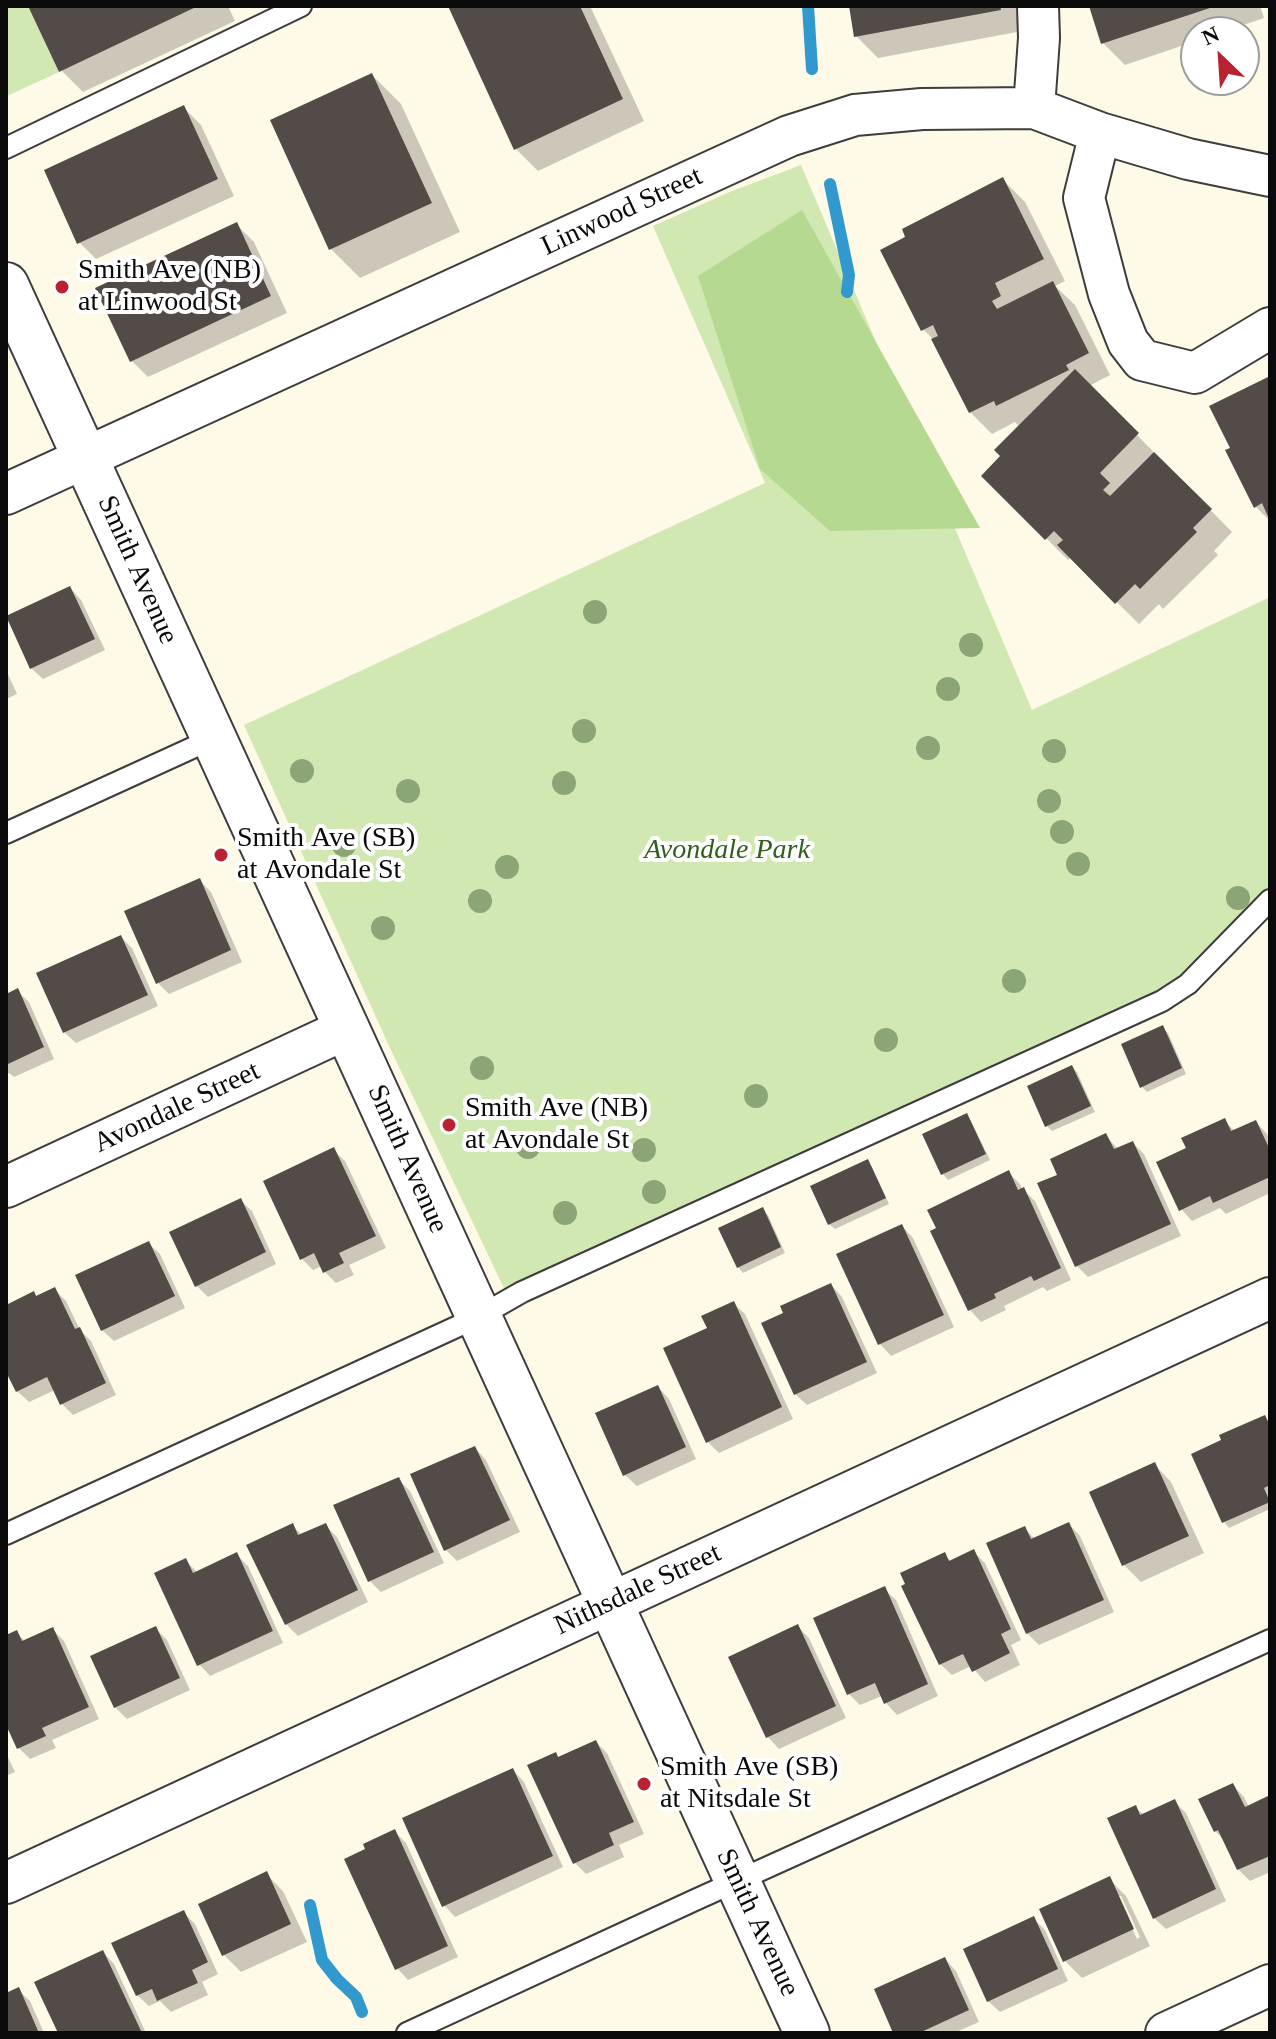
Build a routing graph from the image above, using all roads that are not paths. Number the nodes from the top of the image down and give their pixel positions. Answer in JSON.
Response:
{"nodes":[{"id":1,"x":301,"y":6,"type":"edge"},
{"id":2,"x":1038,"y":6,"type":"edge"},
{"id":3,"x":1034,"y":108,"type":"junction"},
{"id":4,"x":1100,"y":133,"type":"junction"},
{"id":5,"x":6,"y":148,"type":"edge"},
{"id":6,"x":1270,"y":176,"type":"edge"},
{"id":7,"x":6,"y":285,"type":"edge"},
{"id":8,"x":1270,"y":328,"type":"edge"},
{"id":9,"x":86,"y":456,"type":"junction"},
{"id":10,"x":6,"y":494,"type":"edge"},
{"id":11,"x":214,"y":738,"type":"junction"},
{"id":12,"x":6,"y":833,"type":"edge"},
{"id":13,"x":1270,"y":900,"type":"edge"},
{"id":14,"x":348,"y":1028,"type":"junction"},
{"id":15,"x":6,"y":1187,"type":"edge"},
{"id":16,"x":1270,"y":1298,"type":"edge"},
{"id":17,"x":478,"y":1317,"type":"junction"},
{"id":18,"x":6,"y":1534,"type":"edge"},
{"id":19,"x":610,"y":1603,"type":"junction"},
{"id":20,"x":1270,"y":1640,"type":"edge"},
{"id":21,"x":737,"y":1881,"type":"junction"},
{"id":22,"x":6,"y":1883,"type":"edge"},
{"id":23,"x":1270,"y":1985,"type":"edge"},
{"id":24,"x":407,"y":2033,"type":"edge"},
{"id":25,"x":807,"y":2033,"type":"edge"},
{"id":26,"x":1166,"y":2033,"type":"edge"}],
"edges":[{"from":1,"to":5,"type":"lane"},
{"from":2,"to":3,"type":"street"},
{"from":3,"to":4,"type":"street","name":"Linwood Street"},
{"from":3,"to":9,"type":"street","name":"Linwood Street"},
{"from":4,"to":6,"type":"street","name":"Linwood Street"},
{"from":4,"to":8,"type":"street"},
{"from":7,"to":9,"type":"street","name":"Smith Avenue"},
{"from":9,"to":10,"type":"street","name":"Linwood Street"},
{"from":9,"to":11,"type":"street","name":"Smith Avenue"},
{"from":11,"to":12,"type":"lane"},
{"from":11,"to":14,"type":"street","name":"Smith Avenue"},
{"from":13,"to":17,"type":"lane"},
{"from":14,"to":15,"type":"street","name":"Avondale Street"},
{"from":14,"to":17,"type":"street","name":"Smith Avenue"},
{"from":16,"to":19,"type":"street","name":"Nithsdale Street"},
{"from":17,"to":18,"type":"lane"},
{"from":17,"to":19,"type":"street","name":"Smith Avenue"},
{"from":19,"to":21,"type":"street","name":"Smith Avenue"},
{"from":19,"to":22,"type":"street","name":"Nithsdale Street"},
{"from":20,"to":21,"type":"lane"},
{"from":21,"to":24,"type":"lane"},
{"from":21,"to":25,"type":"street","name":"Smith Avenue"},
{"from":23,"to":26,"type":"street"}]}
